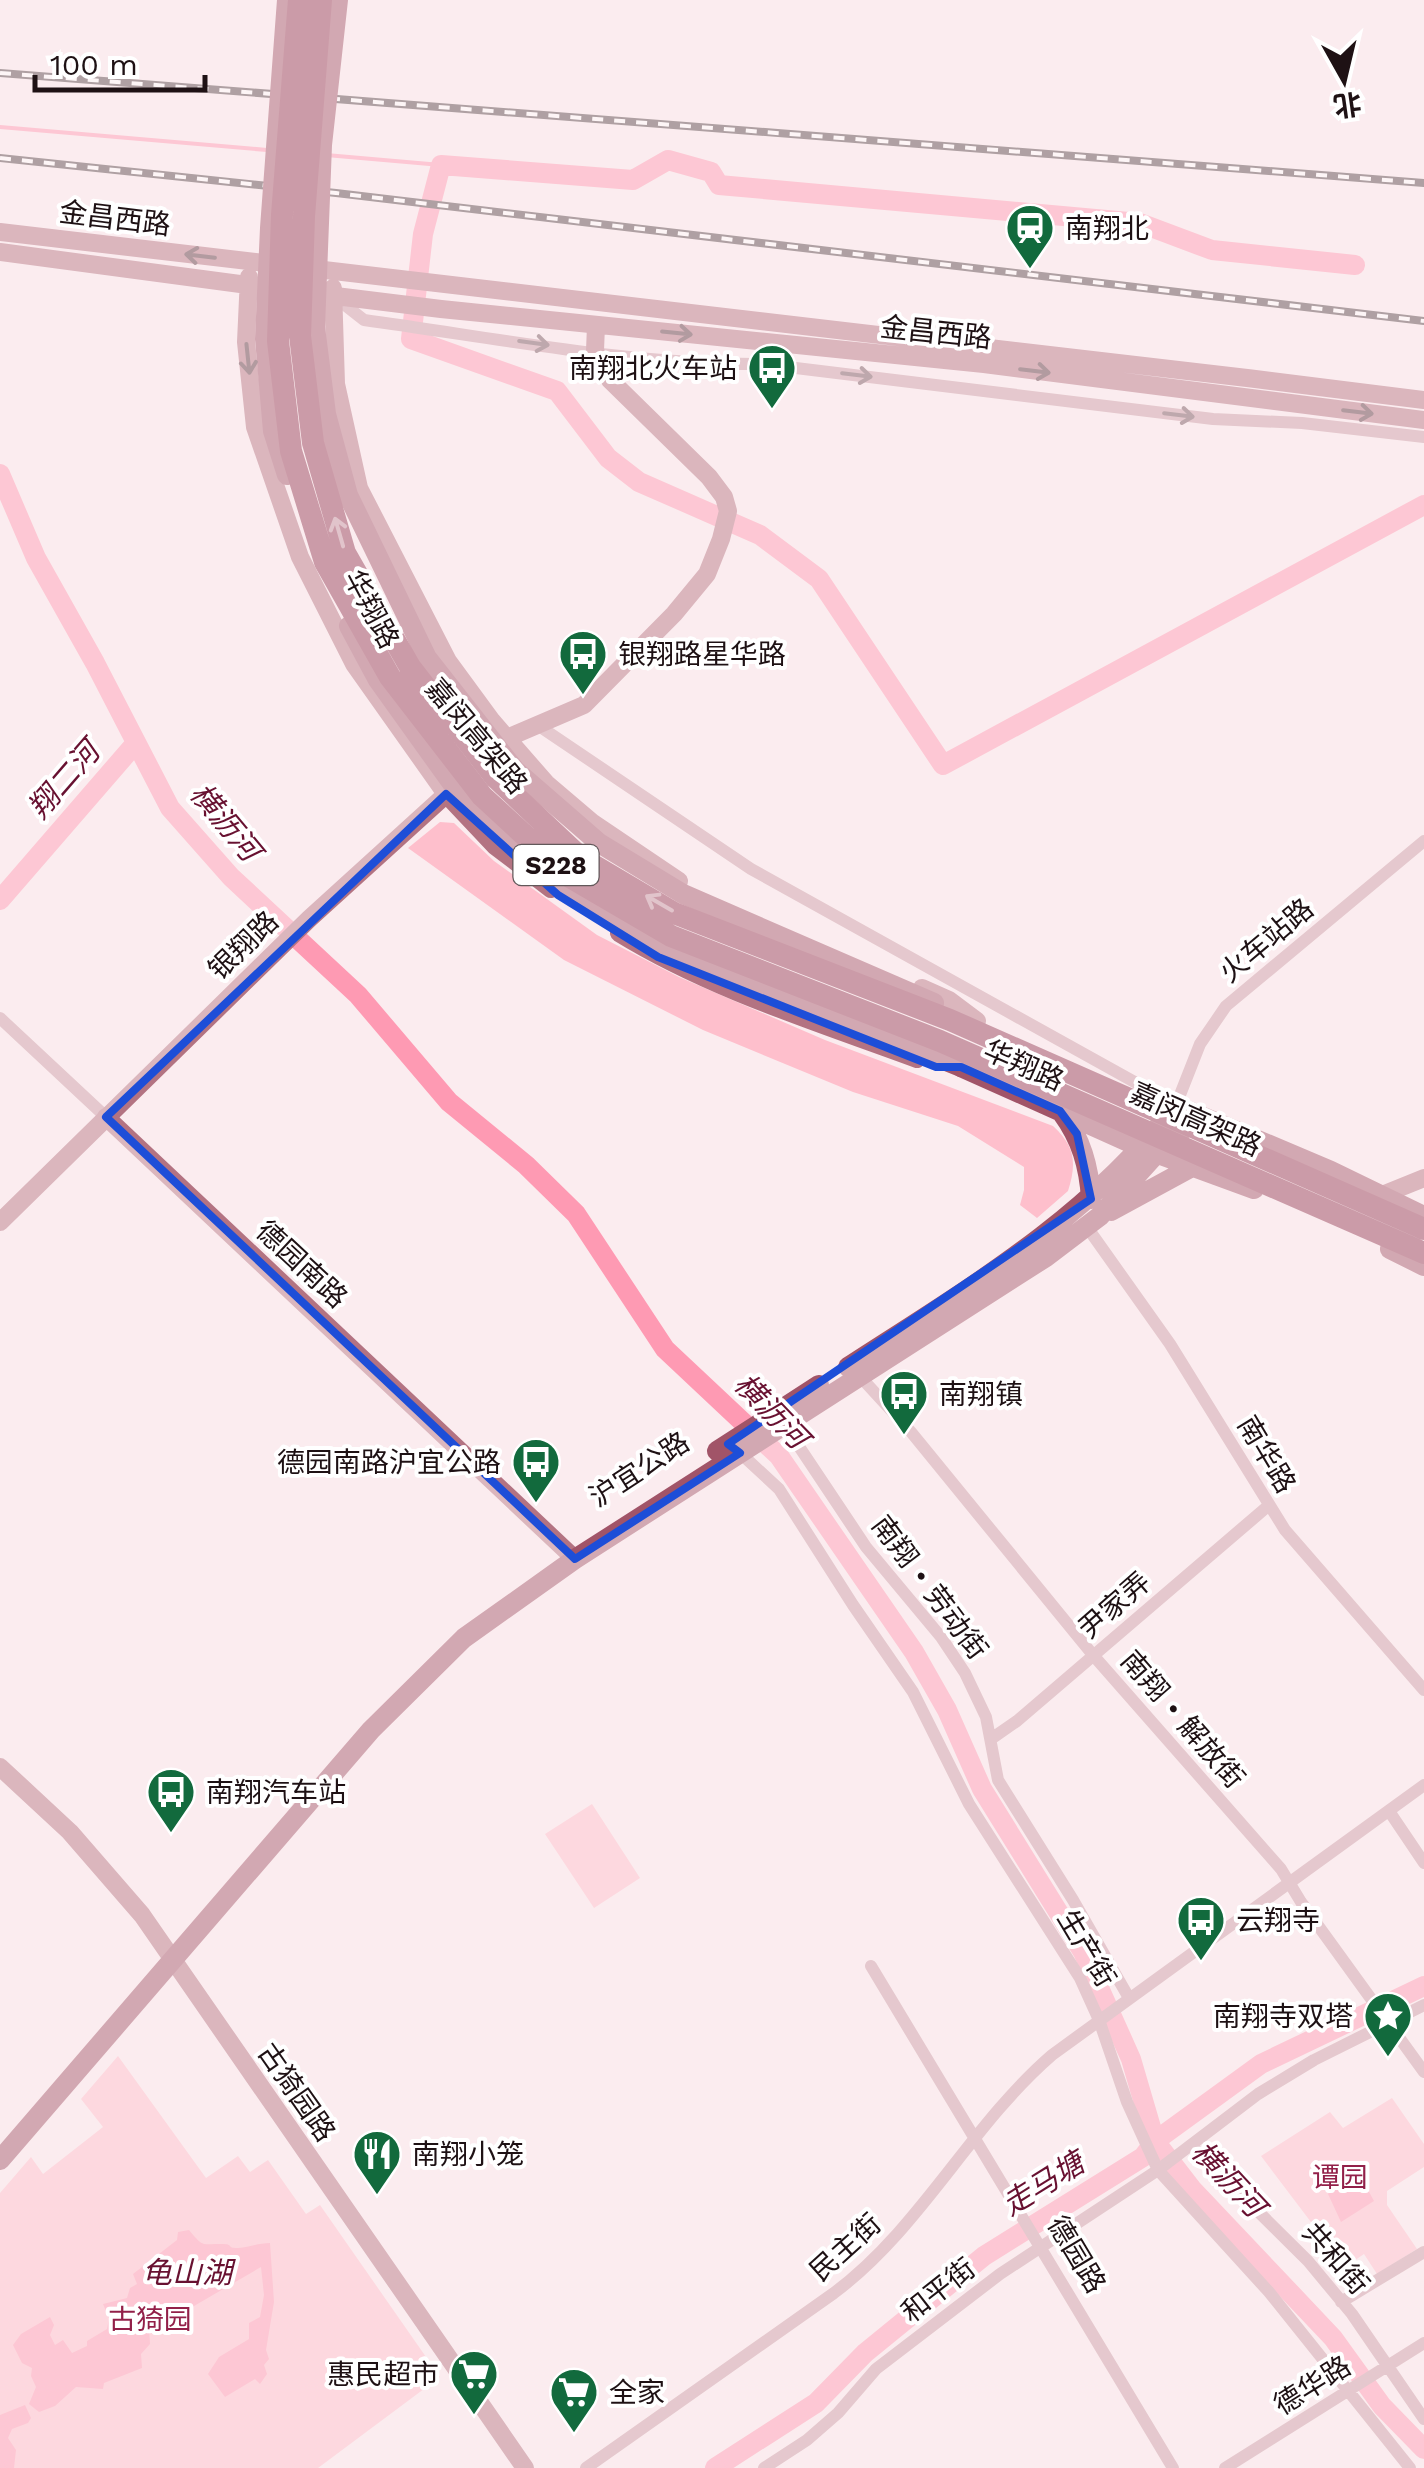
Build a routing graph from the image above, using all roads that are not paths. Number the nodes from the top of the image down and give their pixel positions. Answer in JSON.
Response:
{"nodes":[{"id":1,"x":287,"y":0,"type":"edge"},
{"id":2,"x":298,"y":0,"type":"edge"},
{"id":3,"x":320,"y":0,"type":"edge"},
{"id":4,"x":338,"y":0,"type":"edge"},
{"id":5,"x":0,"y":232,"type":"edge"},
{"id":6,"x":0,"y":252,"type":"edge"},
{"id":7,"x":251,"y":262,"type":"junction"},
{"id":8,"x":333,"y":272,"type":"junction"},
{"id":9,"x":248,"y":285,"type":"junction"},
{"id":10,"x":334,"y":296,"type":"junction"},
{"id":11,"x":596,"y":325,"type":"junction"},
{"id":12,"x":595,"y":351,"type":"junction"},
{"id":13,"x":1424,"y":400,"type":"edge"},
{"id":14,"x":1424,"y":420,"type":"edge"},
{"id":15,"x":1424,"y":437,"type":"edge"},
{"id":16,"x":540,"y":726,"type":"junction"},
{"id":17,"x":507,"y":738,"type":"junction"},
{"id":18,"x":446,"y":794,"type":"junction"},
{"id":19,"x":1424,"y":841,"type":"edge"},
{"id":20,"x":0,"y":1018,"type":"edge"},
{"id":21,"x":977,"y":1022,"type":"junction"},
{"id":22,"x":962,"y":1066,"type":"junction"},
{"id":23,"x":1176,"y":1105,"type":"junction"},
{"id":24,"x":1060,"y":1112,"type":"junction"},
{"id":25,"x":1199,"y":1115,"type":"junction"},
{"id":26,"x":106,"y":1117,"type":"junction"},
{"id":27,"x":1149,"y":1151,"type":"junction"},
{"id":28,"x":1192,"y":1167,"type":"junction"},
{"id":29,"x":1424,"y":1178,"type":"edge"},
{"id":30,"x":1382,"y":1196,"type":"junction"},
{"id":31,"x":1093,"y":1214,"type":"junction"},
{"id":32,"x":1424,"y":1216,"type":"edge"},
{"id":33,"x":0,"y":1222,"type":"edge"},
{"id":34,"x":1424,"y":1230,"type":"edge"},
{"id":35,"x":1424,"y":1253,"type":"edge"},
{"id":36,"x":1424,"y":1266,"type":"edge"},
{"id":37,"x":855,"y":1370,"type":"junction"},
{"id":38,"x":775,"y":1425,"type":"junction"},
{"id":39,"x":740,"y":1445,"type":"junction"},
{"id":40,"x":1268,"y":1506,"type":"junction"},
{"id":41,"x":570,"y":1554,"type":"junction"},
{"id":42,"x":1093,"y":1656,"type":"junction"},
{"id":43,"x":1424,"y":1690,"type":"edge"},
{"id":44,"x":991,"y":1740,"type":"junction"},
{"id":45,"x":0,"y":1767,"type":"edge"},
{"id":46,"x":1424,"y":1785,"type":"edge"},
{"id":47,"x":1388,"y":1811,"type":"junction"},
{"id":48,"x":1424,"y":1863,"type":"edge"},
{"id":49,"x":1289,"y":1883,"type":"junction"},
{"id":50,"x":168,"y":1955,"type":"junction"},
{"id":51,"x":871,"y":1966,"type":"dead end"},
{"id":52,"x":1129,"y":1998,"type":"junction"},
{"id":53,"x":1424,"y":2005,"type":"edge"},
{"id":54,"x":1381,"y":2012,"type":"junction"},
{"id":55,"x":1099,"y":2020,"type":"junction"},
{"id":56,"x":1424,"y":2072,"type":"edge"},
{"id":57,"x":976,"y":2139,"type":"junction"},
{"id":58,"x":0,"y":2140,"type":"edge"},
{"id":59,"x":1192,"y":2146,"type":"junction"},
{"id":60,"x":0,"y":2160,"type":"edge"},
{"id":61,"x":1159,"y":2164,"type":"junction"},
{"id":62,"x":1040,"y":2247,"type":"junction"},
{"id":63,"x":1424,"y":2252,"type":"edge"},
{"id":64,"x":1342,"y":2302,"type":"junction"},
{"id":65,"x":1424,"y":2343,"type":"edge"},
{"id":66,"x":1388,"y":2366,"type":"junction"},
{"id":67,"x":1348,"y":2392,"type":"junction"},
{"id":68,"x":1424,"y":2419,"type":"edge"},
{"id":69,"x":525,"y":2468,"type":"edge"},
{"id":70,"x":586,"y":2468,"type":"edge"},
{"id":71,"x":764,"y":2468,"type":"edge"},
{"id":72,"x":1173,"y":2468,"type":"edge"},
{"id":73,"x":1225,"y":2468,"type":"edge"},
{"id":74,"x":1410,"y":2468,"type":"edge"}],
"edges":[{"from":1,"to":22,"type":"main road","name":"华翔路","bridge":true},
{"from":2,"to":35,"type":"highway","name":"嘉闵高架路","number":"S228","bridge":true},
{"from":34,"to":3,"type":"highway","name":"嘉闵高架路","number":"S228","one_way":true,"bridge":true},
{"from":4,"to":21,"type":"main road","name":"华翔路","bridge":true},
{"from":7,"to":5,"type":"main road","name":"金昌西路","one_way":true},
{"from":6,"to":9,"type":"main road","name":"金昌西路"},
{"from":7,"to":8,"type":"main road","name":"金昌西路"},
{"from":7,"to":9,"type":"main road"},
{"from":8,"to":10,"type":"main road"},
{"from":8,"to":13,"type":"main road","name":"金昌西路"},
{"from":9,"to":10,"type":"main road","name":"金昌西路"},
{"from":9,"to":18,"type":"main road","one_way":true},
{"from":10,"to":11,"type":"main road","name":"金昌西路"},
{"from":10,"to":12,"type":"street","one_way":true},
{"from":10,"to":17,"type":"main road"},
{"from":11,"to":12,"type":"main road"},
{"from":11,"to":14,"type":"main road","name":"金昌西路","one_way":true},
{"from":12,"to":15,"type":"street","one_way":true},
{"from":12,"to":16,"type":"main road","name":"银翔路"},
{"from":16,"to":17,"type":"main road","name":"银翔路"},
{"from":16,"to":23,"type":"street"},
{"from":17,"to":18,"type":"main road","name":"银翔路"},
{"from":17,"to":21,"type":"main road"},
{"from":18,"to":22,"type":"main road"},
{"from":18,"to":26,"type":"main road","name":"银翔路"},
{"from":19,"to":23,"type":"street","name":"火车站路"},
{"from":20,"to":26,"type":"street","name":"德园南路"},
{"from":21,"to":23,"type":"main road","name":"华翔路"},
{"from":22,"to":24,"type":"main road","name":"华翔路"},
{"from":23,"to":25,"type":"main road"},
{"from":23,"to":27,"type":"main road","name":"沪宜公路"},
{"from":24,"to":27,"type":"main road","name":"华翔路"},
{"from":24,"to":31,"type":"main road"},
{"from":25,"to":27,"type":"main road"},
{"from":25,"to":30,"type":"main road"},
{"from":26,"to":33,"type":"main road","name":"银翔路"},
{"from":26,"to":41,"type":"main road","name":"德园南路"},
{"from":27,"to":28,"type":"main road"},
{"from":27,"to":31,"type":"main road","name":"沪宜公路"},
{"from":28,"to":31,"type":"main road"},
{"from":28,"to":36,"type":"main road"},
{"from":29,"to":30,"type":"main road"},
{"from":30,"to":32,"type":"main road"},
{"from":31,"to":37,"type":"main road","name":"沪宜公路"},
{"from":31,"to":40,"type":"street","name":"南华路"},
{"from":37,"to":38,"type":"main road","name":"沪宜公路"},
{"from":37,"to":42,"type":"street","name":"南翔 • 解放街"},
{"from":38,"to":39,"type":"main road","name":"沪宜公路"},
{"from":38,"to":44,"type":"street","name":"南翔 • 劳动街"},
{"from":39,"to":41,"type":"main road","name":"沪宜公路"},
{"from":39,"to":55,"type":"street","name":"生产街"},
{"from":40,"to":42,"type":"street","name":"尹家弄"},
{"from":40,"to":43,"type":"street","name":"南华路"},
{"from":41,"to":50,"type":"main road","name":"沪宜公路"},
{"from":42,"to":44,"type":"street","name":"尹家弄"},
{"from":42,"to":49,"type":"street","name":"南翔 • 解放街"},
{"from":44,"to":52,"type":"street","name":"南翔 • 劳动街"},
{"from":45,"to":50,"type":"main road","name":"古猗园路"},
{"from":46,"to":47,"type":"street"},
{"from":47,"to":48,"type":"street"},
{"from":47,"to":49,"type":"street"},
{"from":49,"to":52,"type":"street"},
{"from":49,"to":54,"type":"street","name":"南翔 • 解放街"},
{"from":50,"to":58,"type":"main road","name":"沪宜公路"},
{"from":50,"to":60,"type":"main road","name":"沪宜公路"},
{"from":50,"to":69,"type":"main road","name":"古猗园路"},
{"from":51,"to":57,"type":"street","name":"德园路"},
{"from":52,"to":55,"type":"street","name":"民主街"},
{"from":53,"to":54,"type":"street","name":"和平街"},
{"from":54,"to":56,"type":"street","name":"南翔 • 解放街"},
{"from":54,"to":59,"type":"street","name":"和平街"},
{"from":55,"to":57,"type":"street","name":"民主街"},
{"from":55,"to":61,"type":"street","name":"生产街"},
{"from":57,"to":62,"type":"street","name":"德园路"},
{"from":57,"to":70,"type":"street","name":"民主街"},
{"from":59,"to":61,"type":"street","name":"和平街"},
{"from":59,"to":64,"type":"street","name":"共和街"},
{"from":61,"to":62,"type":"street","name":"和平街"},
{"from":61,"to":67,"type":"street","name":"生产街"},
{"from":62,"to":71,"type":"street","name":"和平街"},
{"from":62,"to":72,"type":"street","name":"德园路"},
{"from":63,"to":64,"type":"street"},
{"from":64,"to":66,"type":"street","name":"共和街"},
{"from":65,"to":66,"type":"street","name":"德华路"},
{"from":66,"to":67,"type":"street","name":"德华路"},
{"from":66,"to":68,"type":"street","name":"共和街"},
{"from":67,"to":73,"type":"street","name":"德华路"},
{"from":67,"to":74,"type":"street","name":"生产街"}]}
